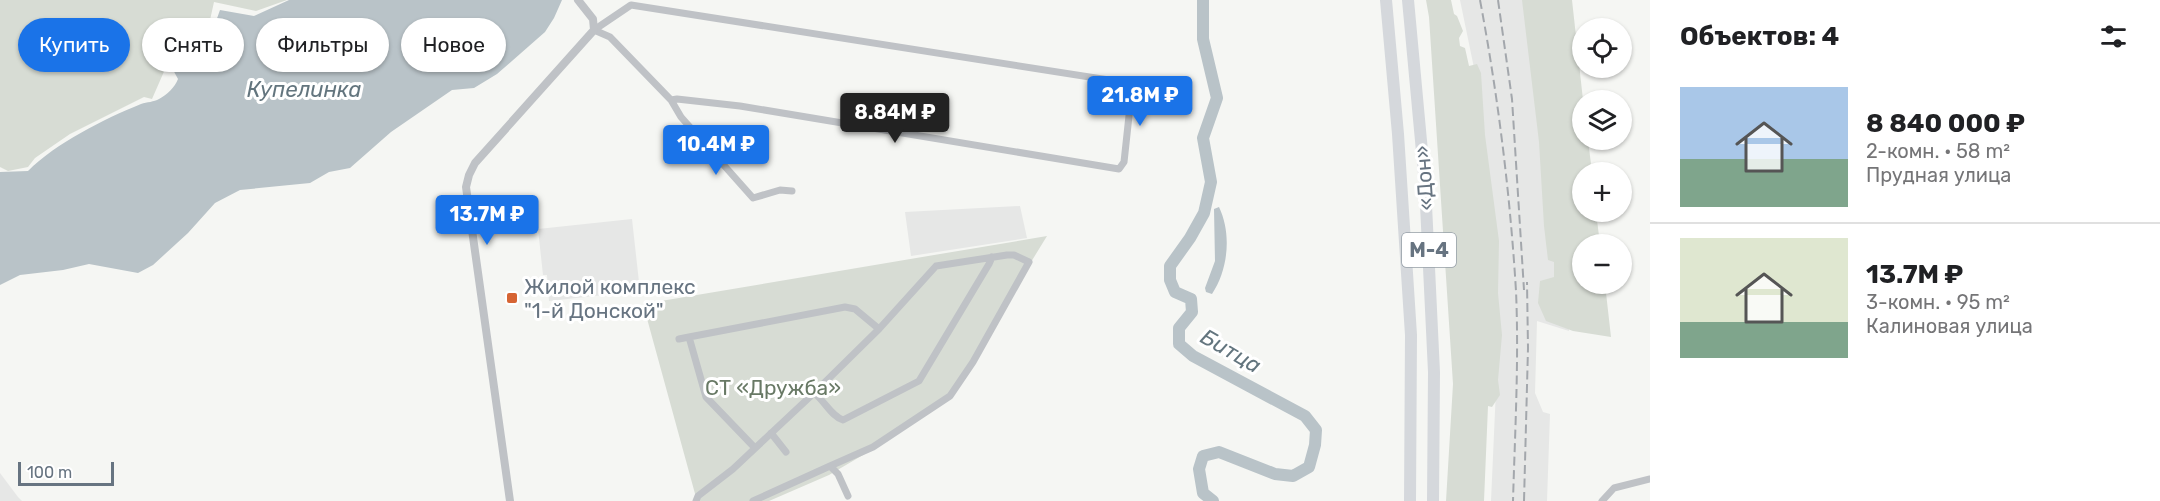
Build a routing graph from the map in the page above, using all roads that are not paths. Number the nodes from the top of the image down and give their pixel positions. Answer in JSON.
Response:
{"nodes":[{"id":1,"x":578,"y":0,"type":"edge"},
{"id":2,"x":1386,"y":0,"type":"edge"},
{"id":3,"x":1408,"y":0,"type":"edge"},
{"id":4,"x":594,"y":30,"type":"junction"},
{"id":5,"x":671,"y":100,"type":"junction"},
{"id":6,"x":792,"y":191,"type":"dead end"},
{"id":7,"x":992,"y":256,"type":"junction"},
{"id":8,"x":879,"y":329,"type":"junction"},
{"id":9,"x":689,"y":337,"type":"junction"},
{"id":10,"x":679,"y":339,"type":"dead end"},
{"id":11,"x":814,"y":393,"type":"junction"},
{"id":12,"x":771,"y":432,"type":"junction"},
{"id":13,"x":754,"y":448,"type":"junction"},
{"id":14,"x":786,"y":452,"type":"dead end"},
{"id":15,"x":830,"y":466,"type":"junction"},
{"id":16,"x":1650,"y":479,"type":"edge"},
{"id":17,"x":848,"y":496,"type":"dead end"},
{"id":18,"x":510,"y":501,"type":"edge"},
{"id":19,"x":696,"y":501,"type":"edge"},
{"id":20,"x":753,"y":501,"type":"edge"},
{"id":21,"x":1410,"y":501,"type":"edge"},
{"id":22,"x":1433,"y":501,"type":"edge"},
{"id":23,"x":1602,"y":501,"type":"edge"}],
"edges":[{"from":1,"to":4,"type":"street"},
{"from":2,"to":21,"type":"highway","name":"«Дон»","number":"М-4"},
{"from":3,"to":22,"type":"highway","name":"«Дон»","number":"М-4"},
{"from":4,"to":5,"type":"street"},
{"from":4,"to":5,"type":"street"},
{"from":4,"to":18,"type":"street"},
{"from":5,"to":6,"type":"street"},
{"from":7,"to":8,"type":"street"},
{"from":7,"to":11,"type":"street"},
{"from":7,"to":15,"type":"street"},
{"from":8,"to":9,"type":"street"},
{"from":8,"to":11,"type":"street"},
{"from":9,"to":10,"type":"street"},
{"from":9,"to":13,"type":"street"},
{"from":11,"to":12,"type":"street"},
{"from":12,"to":13,"type":"street"},
{"from":12,"to":14,"type":"street"},
{"from":13,"to":19,"type":"street"},
{"from":15,"to":17,"type":"street"},
{"from":15,"to":20,"type":"street"},
{"from":16,"to":23,"type":"street"}]}
